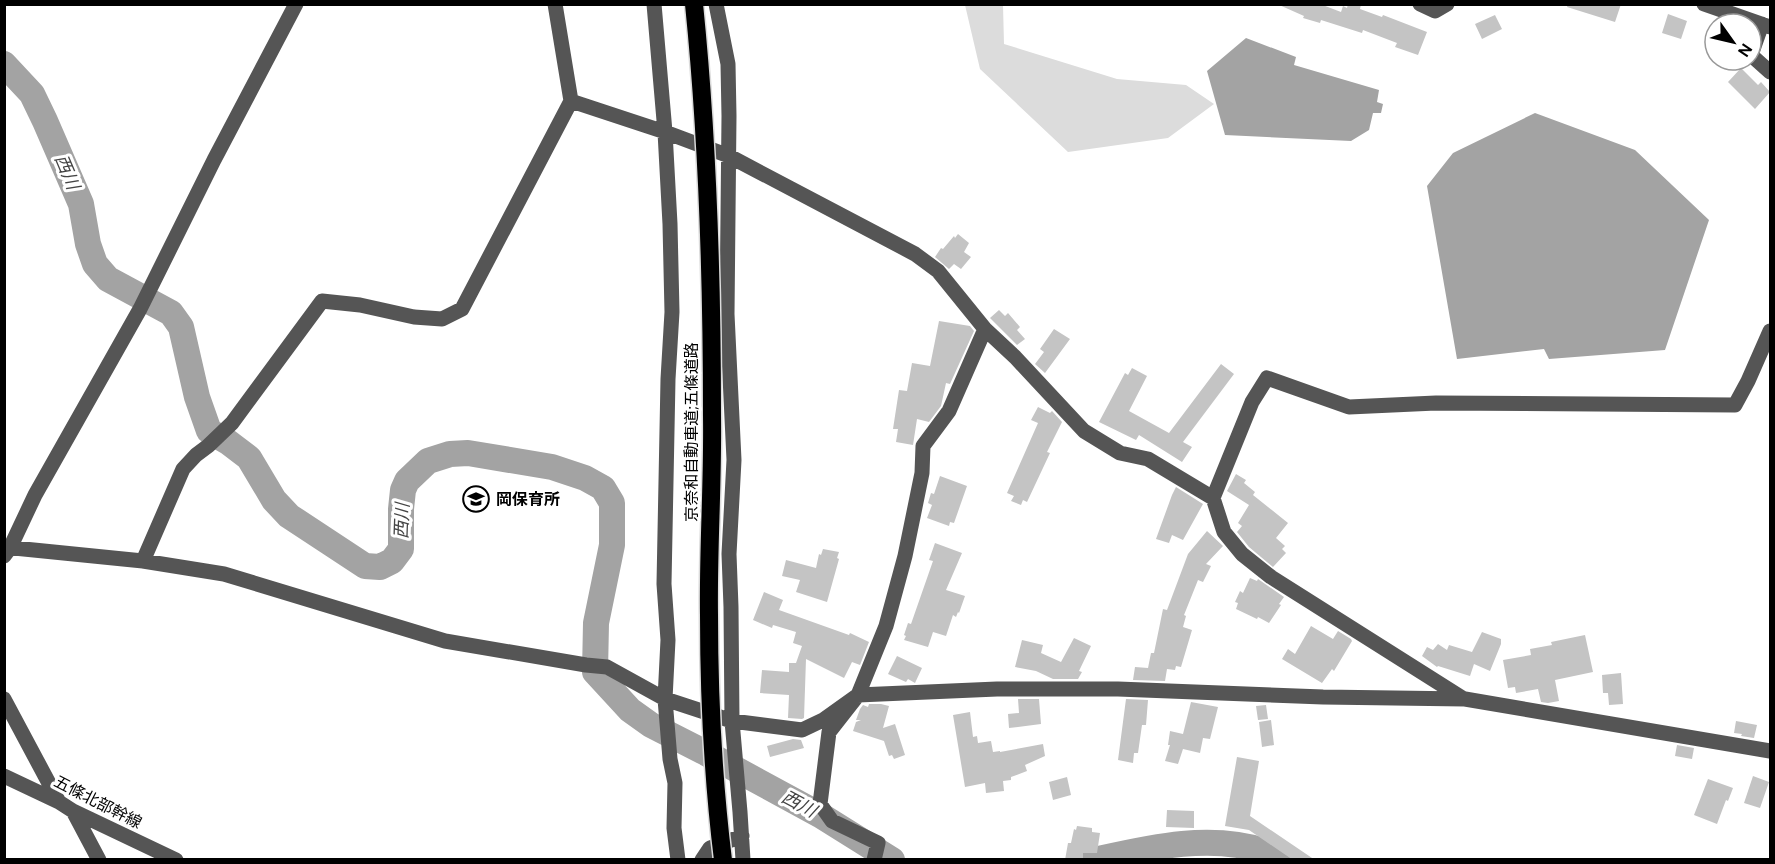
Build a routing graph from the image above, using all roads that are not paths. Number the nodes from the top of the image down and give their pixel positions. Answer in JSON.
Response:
{"nodes":[{"id":1,"x":555,"y":4,"type":"edge"},
{"id":2,"x":654,"y":4,"type":"edge"},
{"id":3,"x":694,"y":4,"type":"edge"},
{"id":4,"x":716,"y":4,"type":"edge"},
{"id":5,"x":1420,"y":4,"type":"edge"},
{"id":6,"x":1447,"y":4,"type":"edge"},
{"id":7,"x":1704,"y":4,"type":"edge"},
{"id":8,"x":290,"y":7,"type":"edge"},
{"id":9,"x":1766,"y":26,"type":"edge"},
{"id":10,"x":1770,"y":72,"type":"edge"},
{"id":11,"x":571,"y":101,"type":"junction"},
{"id":12,"x":665,"y":132,"type":"junction"},
{"id":13,"x":729,"y":156,"type":"junction"},
{"id":14,"x":985,"y":329,"type":"junction"},
{"id":15,"x":1770,"y":331,"type":"edge"},
{"id":16,"x":1213,"y":498,"type":"junction"},
{"id":17,"x":6,"y":550,"type":"edge"},
{"id":18,"x":143,"y":561,"type":"junction"},
{"id":19,"x":858,"y":695,"type":"junction"},
{"id":20,"x":4,"y":699,"type":"edge"},
{"id":21,"x":665,"y":699,"type":"junction"},
{"id":22,"x":1465,"y":699,"type":"junction"},
{"id":23,"x":732,"y":722,"type":"junction"},
{"id":24,"x":1770,"y":751,"type":"edge"},
{"id":25,"x":4,"y":776,"type":"edge"},
{"id":26,"x":59,"y":802,"type":"junction"},
{"id":27,"x":73,"y":811,"type":"junction"},
{"id":28,"x":742,"y":836,"type":"junction"},
{"id":29,"x":99,"y":860,"type":"edge"},
{"id":30,"x":176,"y":860,"type":"edge"},
{"id":31,"x":678,"y":860,"type":"edge"},
{"id":32,"x":702,"y":860,"type":"edge"},
{"id":33,"x":723,"y":860,"type":"edge"},
{"id":34,"x":743,"y":860,"type":"edge"},
{"id":35,"x":874,"y":860,"type":"edge"}],
"edges":[{"from":1,"to":11,"type":"street"},
{"from":2,"to":12,"type":"street"},
{"from":3,"to":33,"type":"highway","name":"京奈和自動車道;五條道路","bridge":true},
{"from":4,"to":13,"type":"street"},
{"from":5,"to":6,"type":"street"},
{"from":7,"to":9,"type":"street"},
{"from":8,"to":17,"type":"street"},
{"from":9,"to":10,"type":"street"},
{"from":11,"to":12,"type":"street"},
{"from":11,"to":18,"type":"street"},
{"from":12,"to":13,"type":"street"},
{"from":12,"to":21,"type":"street"},
{"from":13,"to":14,"type":"street"},
{"from":13,"to":23,"type":"street"},
{"from":14,"to":16,"type":"street"},
{"from":14,"to":19,"type":"street"},
{"from":15,"to":16,"type":"street"},
{"from":16,"to":22,"type":"street"},
{"from":17,"to":18,"type":"street"},
{"from":18,"to":21,"type":"street"},
{"from":19,"to":22,"type":"street"},
{"from":19,"to":23,"type":"street"},
{"from":19,"to":35,"type":"street"},
{"from":20,"to":26,"type":"street"},
{"from":21,"to":23,"type":"street"},
{"from":21,"to":31,"type":"street"},
{"from":22,"to":24,"type":"street"},
{"from":23,"to":28,"type":"street"},
{"from":25,"to":26,"type":"street","name":"五條北部幹線"},
{"from":26,"to":27,"type":"street","name":"五條北部幹線"},
{"from":27,"to":29,"type":"street"},
{"from":27,"to":30,"type":"street","name":"五條北部幹線"},
{"from":28,"to":32,"type":"street"},
{"from":28,"to":34,"type":"street"}]}
